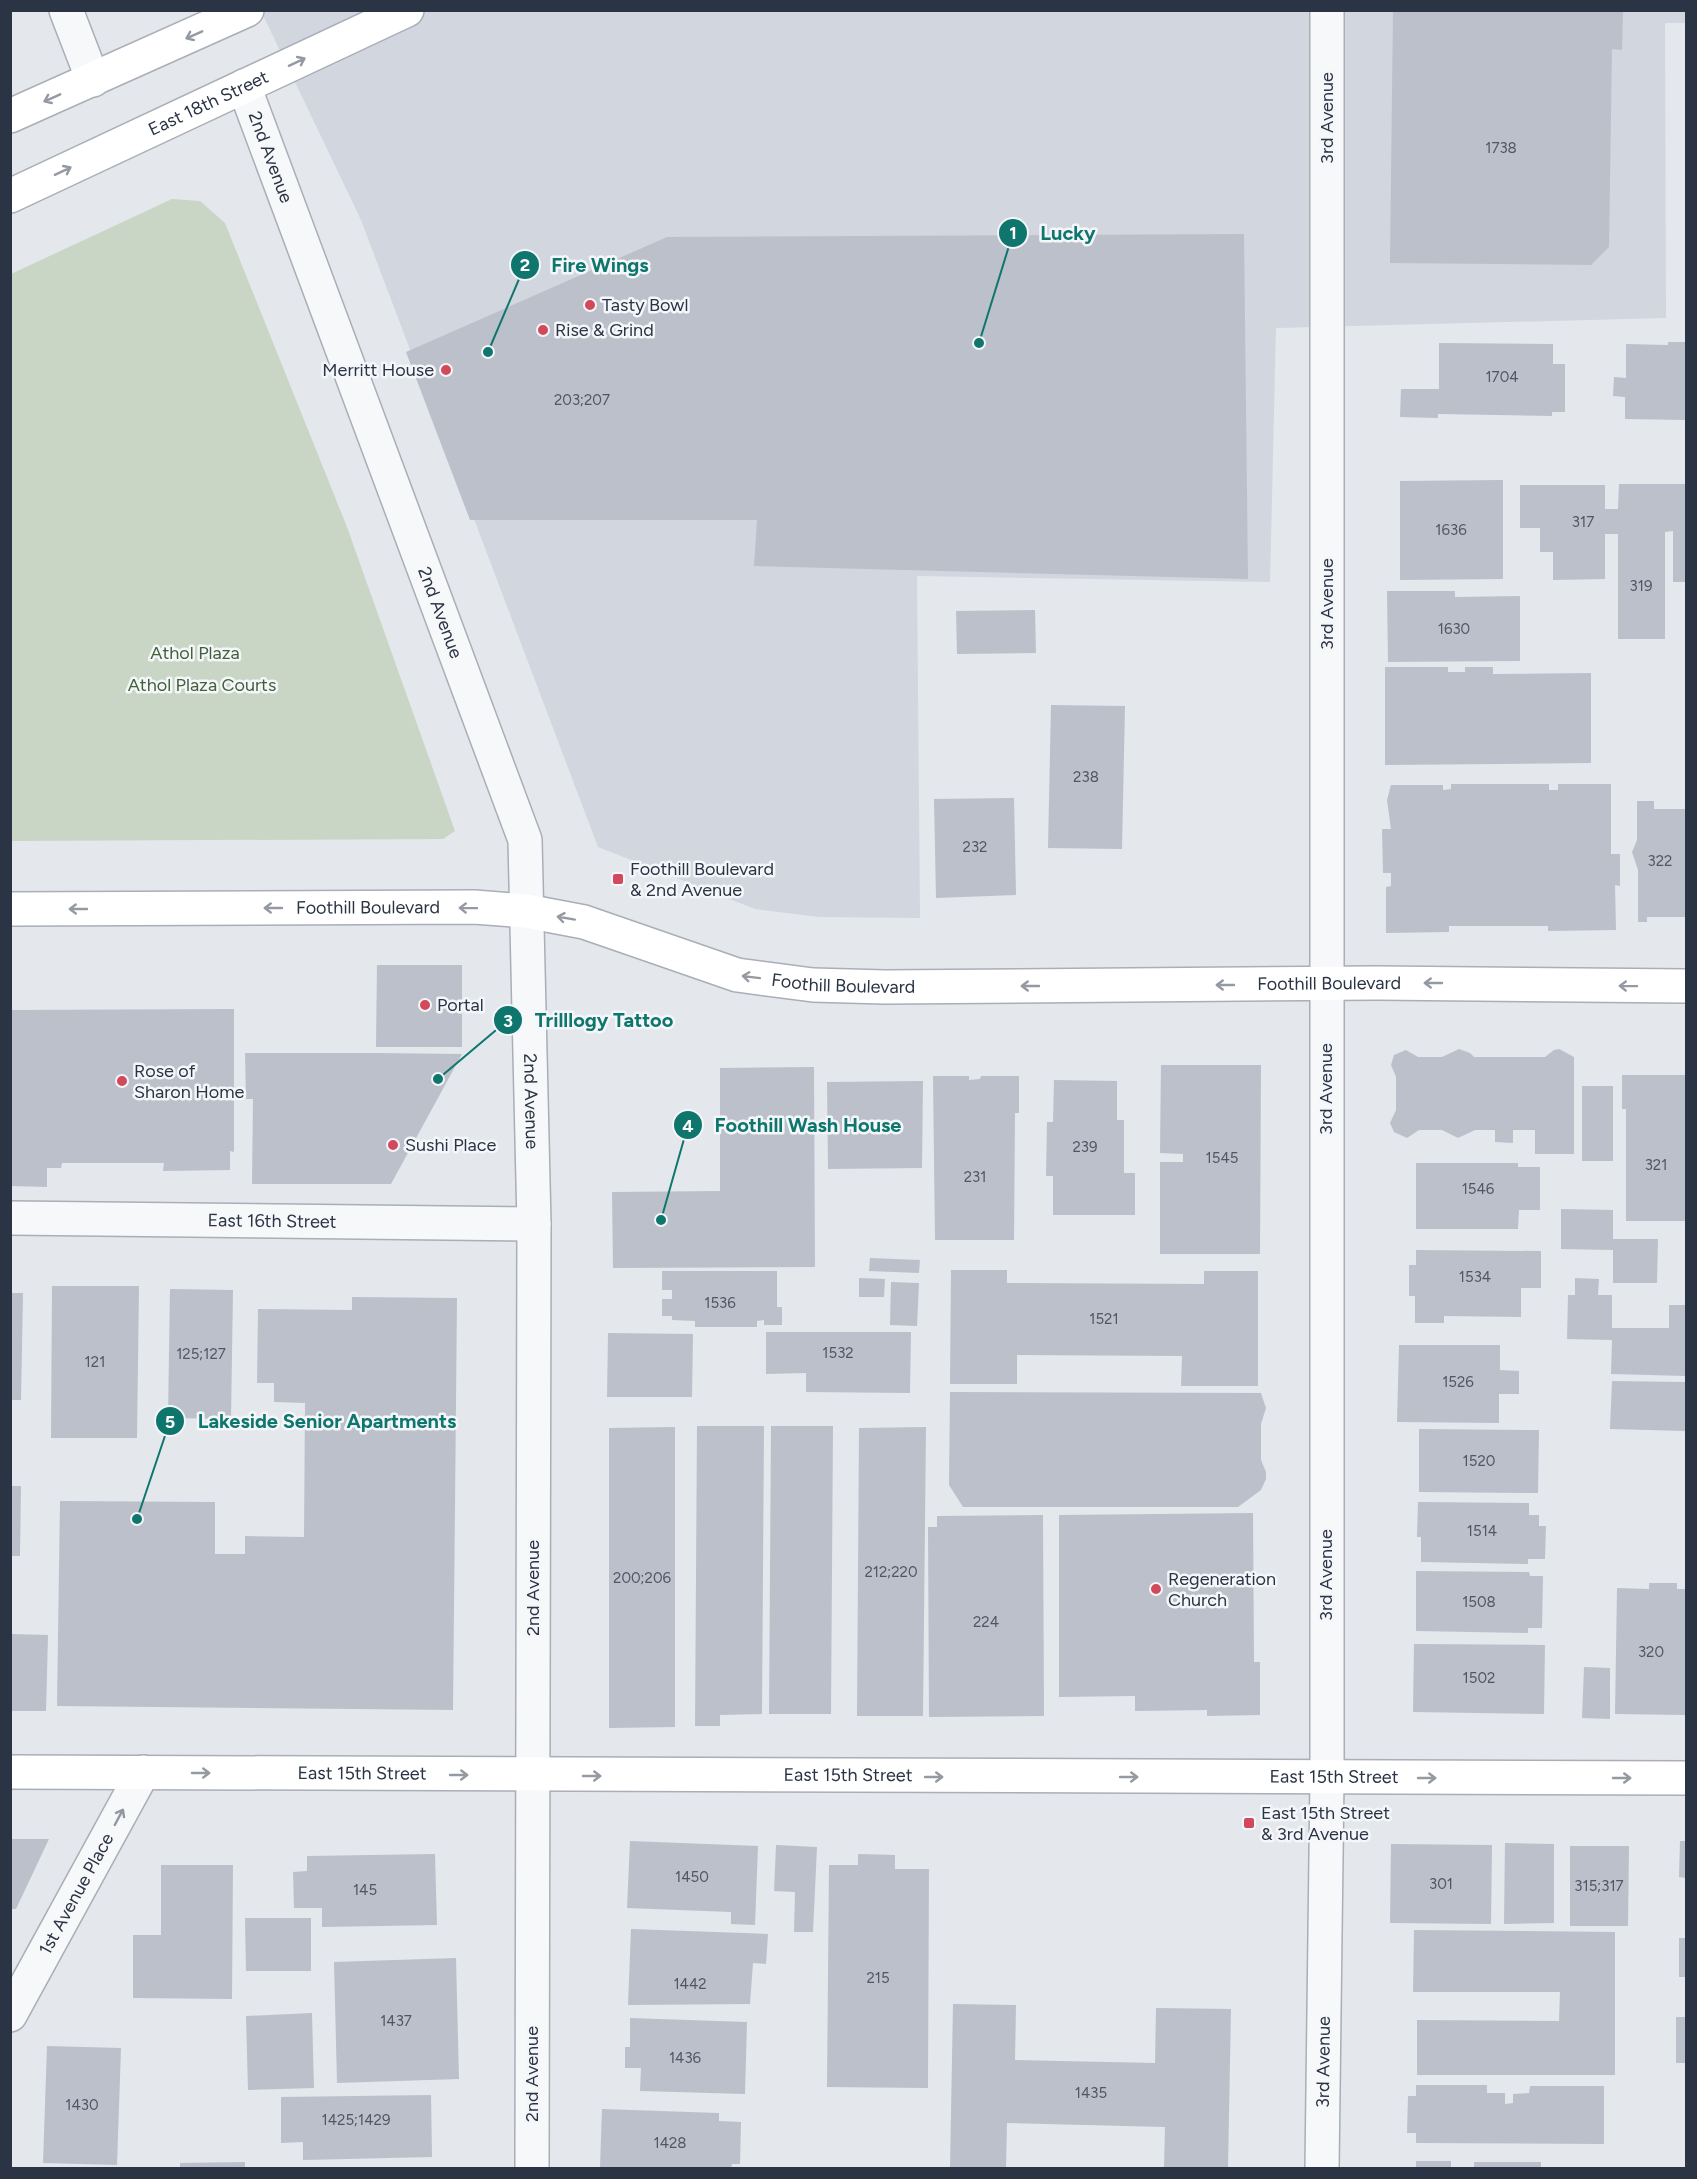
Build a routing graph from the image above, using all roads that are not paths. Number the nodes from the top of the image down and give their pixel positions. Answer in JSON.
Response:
{"nodes":[{"id":1,"x":66,"y":10,"type":"edge"},
{"id":2,"x":247,"y":10,"type":"edge"},
{"id":3,"x":407,"y":10,"type":"edge"},
{"id":4,"x":1327,"y":10,"type":"edge"},
{"id":5,"x":93,"y":80,"type":"junction"},
{"id":6,"x":244,"y":86,"type":"junction"},
{"id":7,"x":10,"y":116,"type":"edge"},
{"id":8,"x":10,"y":196,"type":"edge"},
{"id":9,"x":10,"y":909,"type":"edge"},
{"id":10,"x":526,"y":911,"type":"junction"},
{"id":11,"x":1325,"y":984,"type":"junction"},
{"id":12,"x":1686,"y":986,"type":"edge"},
{"id":13,"x":10,"y":1218,"type":"edge"},
{"id":14,"x":534,"y":1224,"type":"junction"},
{"id":15,"x":10,"y":1772,"type":"edge"},
{"id":16,"x":143,"y":1772,"type":"junction"},
{"id":17,"x":533,"y":1775,"type":"junction"},
{"id":18,"x":1327,"y":1778,"type":"junction"},
{"id":19,"x":1686,"y":1778,"type":"edge"},
{"id":20,"x":10,"y":2015,"type":"edge"},
{"id":21,"x":532,"y":2169,"type":"edge"},
{"id":22,"x":1322,"y":2169,"type":"edge"}],
"edges":[{"from":1,"to":5,"type":"street"},
{"from":2,"to":5,"type":"main road","one_way":true},
{"from":6,"to":3,"type":"main road","name":"East 18th Street","one_way":true},
{"from":4,"to":11,"type":"street","name":"3rd Avenue"},
{"from":5,"to":7,"type":"main road","one_way":true},
{"from":8,"to":6,"type":"main road","name":"East 18th Street","one_way":true},
{"from":6,"to":10,"type":"street","name":"2nd Avenue"},
{"from":10,"to":9,"type":"main road","name":"Foothill Boulevard","one_way":true},
{"from":11,"to":10,"type":"main road","name":"Foothill Boulevard","one_way":true},
{"from":10,"to":14,"type":"street","name":"2nd Avenue"},
{"from":12,"to":11,"type":"main road","name":"Foothill Boulevard","one_way":true},
{"from":11,"to":18,"type":"street","name":"3rd Avenue"},
{"from":13,"to":14,"type":"street","name":"East 16th Street"},
{"from":14,"to":17,"type":"street","name":"2nd Avenue"},
{"from":15,"to":16,"type":"main road","name":"East 15th Street"},
{"from":16,"to":17,"type":"main road","name":"East 15th Street","one_way":true},
{"from":20,"to":16,"type":"street","name":"1st Avenue Place","one_way":true},
{"from":17,"to":18,"type":"main road","name":"East 15th Street","one_way":true},
{"from":17,"to":21,"type":"street","name":"2nd Avenue"},
{"from":18,"to":19,"type":"main road","name":"East 15th Street","one_way":true},
{"from":18,"to":22,"type":"street","name":"3rd Avenue"}]}
